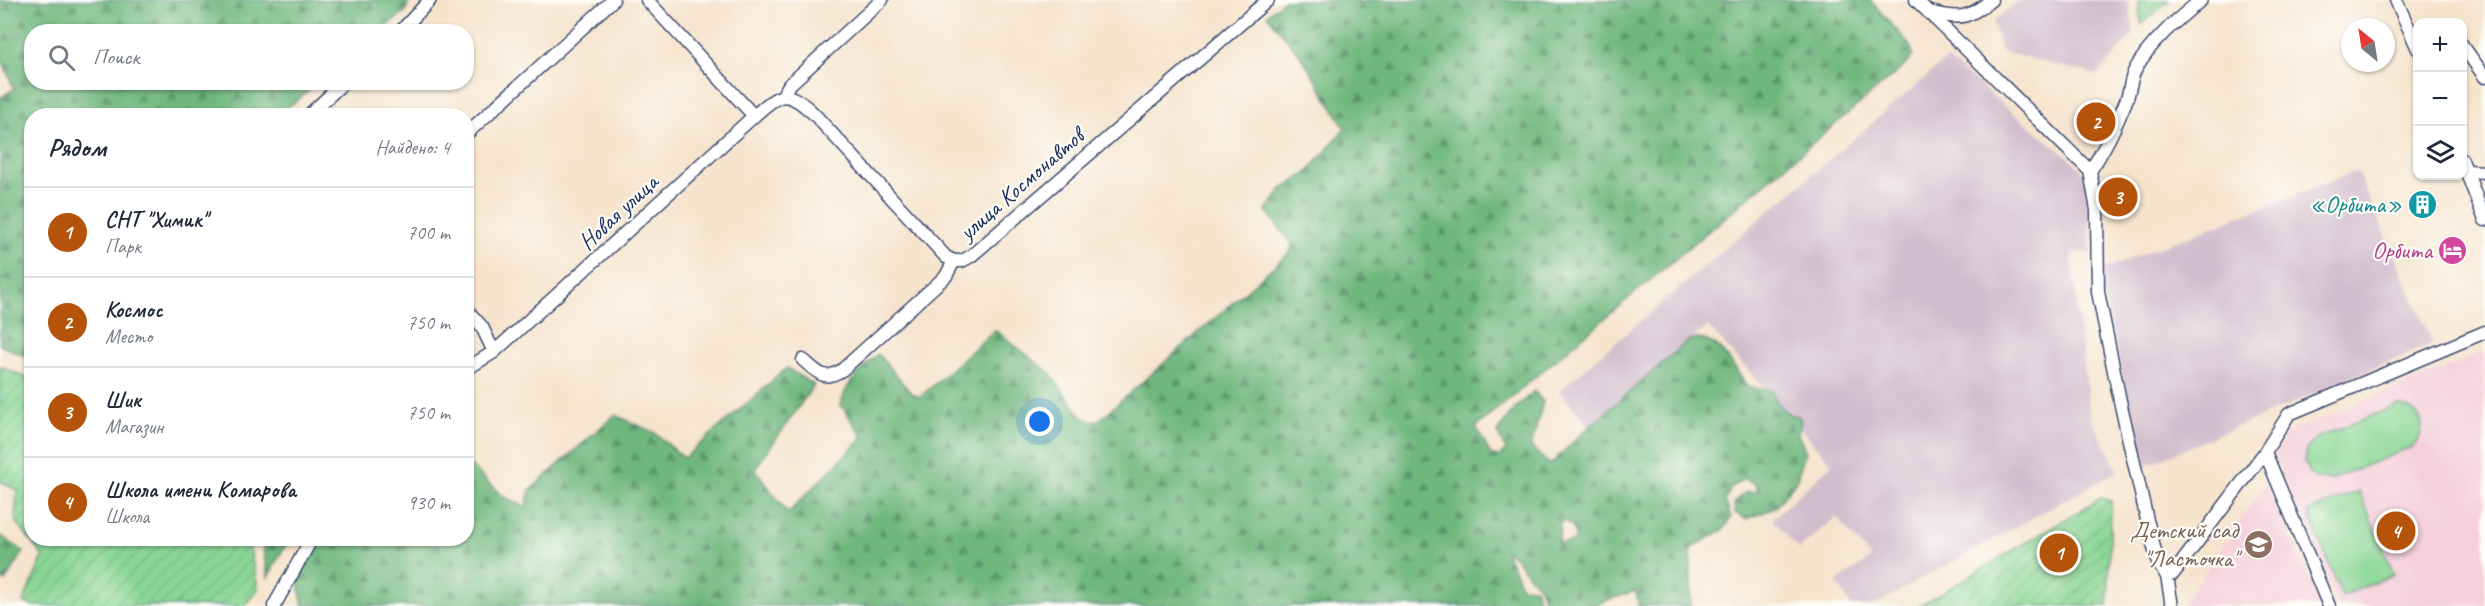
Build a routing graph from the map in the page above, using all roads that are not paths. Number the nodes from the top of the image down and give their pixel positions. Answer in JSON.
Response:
{"nodes":[{"id":1,"x":430,"y":0,"type":"edge"},
{"id":2,"x":613,"y":0,"type":"edge"},
{"id":3,"x":647,"y":0,"type":"edge"},
{"id":4,"x":882,"y":0,"type":"edge"},
{"id":5,"x":1268,"y":0,"type":"edge"},
{"id":6,"x":1916,"y":0,"type":"edge"},
{"id":7,"x":1991,"y":0,"type":"edge"},
{"id":8,"x":2201,"y":0,"type":"edge"},
{"id":9,"x":2396,"y":0,"type":"edge"},
{"id":10,"x":1928,"y":12,"type":"junction"},
{"id":11,"x":408,"y":24,"type":"edge"},
{"id":12,"x":2413,"y":38,"type":"edge"},
{"id":13,"x":2467,"y":51,"type":"edge"},
{"id":14,"x":2485,"y":77,"type":"edge"},
{"id":15,"x":336,"y":90,"type":"edge"},
{"id":16,"x":783,"y":95,"type":"junction"},
{"id":17,"x":316,"y":108,"type":"edge"},
{"id":18,"x":754,"y":116,"type":"junction"},
{"id":19,"x":474,"y":127,"type":"edge"},
{"id":20,"x":2467,"y":167,"type":"edge"},
{"id":21,"x":2090,"y":171,"type":"junction"},
{"id":22,"x":2467,"y":171,"type":"edge"},
{"id":23,"x":2485,"y":172,"type":"edge"},
{"id":24,"x":2485,"y":220,"type":"edge"},
{"id":25,"x":954,"y":261,"type":"junction"},
{"id":26,"x":474,"y":318,"type":"edge"},
{"id":27,"x":2485,"y":332,"type":"edge"},
{"id":28,"x":494,"y":352,"type":"junction"},
{"id":29,"x":482,"y":360,"type":"junction"},
{"id":30,"x":803,"y":360,"type":"dead end"},
{"id":31,"x":474,"y":364,"type":"edge"},
{"id":32,"x":474,"y":368,"type":"edge"},
{"id":33,"x":2265,"y":452,"type":"junction"},
{"id":34,"x":308,"y":546,"type":"edge"},
{"id":35,"x":2167,"y":576,"type":"junction"},
{"id":36,"x":274,"y":606,"type":"edge"},
{"id":37,"x":2172,"y":606,"type":"edge"},
{"id":38,"x":2329,"y":606,"type":"edge"}],
"edges":[{"from":1,"to":11,"type":"street"},
{"from":2,"to":19,"type":"street"},
{"from":3,"to":18,"type":"street"},
{"from":4,"to":16,"type":"street","name":"Новая улица"},
{"from":5,"to":25,"type":"street","name":"улица Космонавтов"},
{"from":6,"to":10,"type":"street"},
{"from":7,"to":10,"type":"street"},
{"from":8,"to":21,"type":"street"},
{"from":9,"to":12,"type":"street"},
{"from":10,"to":21,"type":"street"},
{"from":13,"to":14,"type":"street"},
{"from":15,"to":17,"type":"street"},
{"from":16,"to":18,"type":"street","name":"Новая улица"},
{"from":16,"to":25,"type":"street"},
{"from":18,"to":28,"type":"street","name":"Новая улица"},
{"from":20,"to":23,"type":"street"},
{"from":21,"to":35,"type":"street"},
{"from":22,"to":24,"type":"street"},
{"from":25,"to":30,"type":"street","name":"улица Космонавтов"},
{"from":26,"to":28,"type":"street"},
{"from":27,"to":33,"type":"street"},
{"from":28,"to":29,"type":"street","name":"Новая улица"},
{"from":29,"to":31,"type":"street"},
{"from":29,"to":32,"type":"street"},
{"from":33,"to":35,"type":"street"},
{"from":33,"to":38,"type":"street"},
{"from":34,"to":36,"type":"street"},
{"from":35,"to":37,"type":"street"}]}
